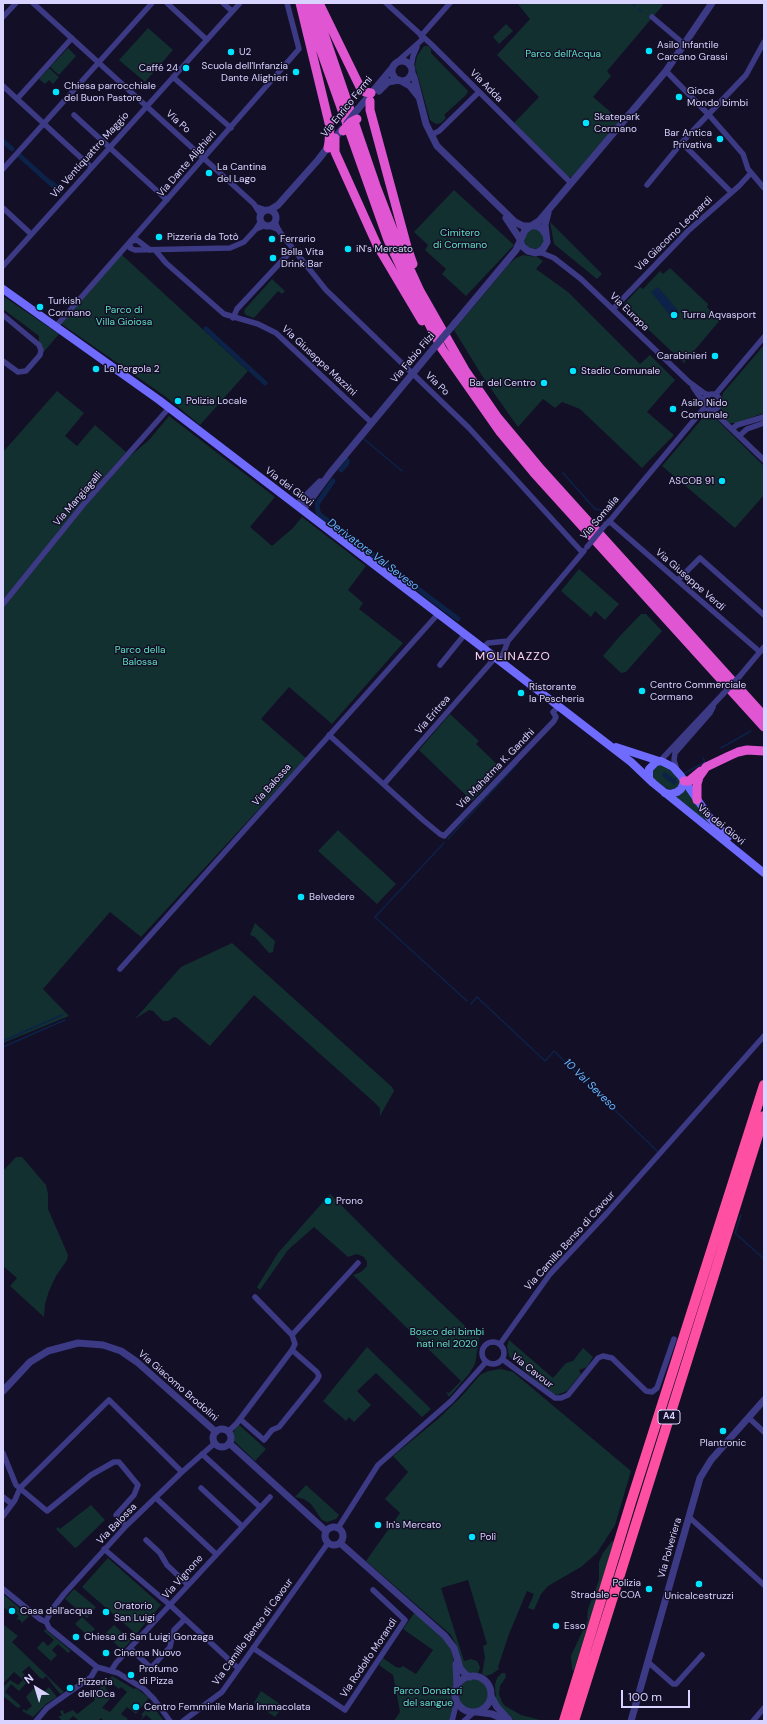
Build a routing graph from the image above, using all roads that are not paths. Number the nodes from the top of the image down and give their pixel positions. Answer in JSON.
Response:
{"nodes":[{"id":1,"x":16,"y":3,"type":"edge"},
{"id":2,"x":33,"y":3,"type":"edge"},
{"id":3,"x":152,"y":3,"type":"edge"},
{"id":4,"x":167,"y":3,"type":"edge"},
{"id":5,"x":223,"y":3,"type":"edge"},
{"id":6,"x":240,"y":3,"type":"edge"},
{"id":7,"x":287,"y":3,"type":"edge"},
{"id":8,"x":300,"y":3,"type":"edge"},
{"id":9,"x":304,"y":3,"type":"edge"},
{"id":10,"x":312,"y":3,"type":"edge"},
{"id":11,"x":319,"y":3,"type":"edge"},
{"id":12,"x":386,"y":3,"type":"edge"},
{"id":13,"x":450,"y":3,"type":"edge"},
{"id":14,"x":710,"y":4,"type":"edge"},
{"id":15,"x":232,"y":12,"type":"junction"},
{"id":16,"x":3,"y":17,"type":"edge"},
{"id":17,"x":652,"y":18,"type":"dead end"},
{"id":18,"x":423,"y":37,"type":"junction"},
{"id":19,"x":72,"y":38,"type":"junction"},
{"id":20,"x":207,"y":40,"type":"junction"},
{"id":21,"x":764,"y":42,"type":"edge"},
{"id":22,"x":418,"y":44,"type":"junction"},
{"id":23,"x":684,"y":44,"type":"junction"},
{"id":24,"x":99,"y":63,"type":"junction"},
{"id":25,"x":395,"y":65,"type":"junction"},
{"id":26,"x":412,"y":70,"type":"junction"},
{"id":27,"x":666,"y":71,"type":"junction"},
{"id":28,"x":173,"y":77,"type":"junction"},
{"id":29,"x":400,"y":80,"type":"junction"},
{"id":30,"x":3,"y":86,"type":"edge"},
{"id":31,"x":479,"y":92,"type":"junction"},
{"id":32,"x":418,"y":96,"type":"junction"},
{"id":33,"x":371,"y":97,"type":"junction"},
{"id":34,"x":17,"y":99,"type":"junction"},
{"id":35,"x":146,"y":106,"type":"junction"},
{"id":36,"x":358,"y":114,"type":"joint"},
{"id":37,"x":74,"y":115,"type":"dead end"},
{"id":38,"x":709,"y":115,"type":"junction"},
{"id":39,"x":44,"y":124,"type":"junction"},
{"id":40,"x":330,"y":127,"type":"junction"},
{"id":41,"x":231,"y":128,"type":"junction"},
{"id":42,"x":431,"y":136,"type":"junction"},
{"id":43,"x":336,"y":140,"type":"junction"},
{"id":44,"x":682,"y":143,"type":"junction"},
{"id":45,"x":109,"y":148,"type":"junction"},
{"id":46,"x":204,"y":158,"type":"junction"},
{"id":47,"x":91,"y":168,"type":"junction"},
{"id":48,"x":3,"y":169,"type":"edge"},
{"id":49,"x":751,"y":173,"type":"junction"},
{"id":50,"x":571,"y":183,"type":"junction"},
{"id":51,"x":647,"y":185,"type":"dead end"},
{"id":52,"x":764,"y":188,"type":"edge"},
{"id":53,"x":731,"y":192,"type":"junction"},
{"id":54,"x":489,"y":198,"type":"junction"},
{"id":55,"x":167,"y":200,"type":"junction"},
{"id":56,"x":3,"y":208,"type":"edge"},
{"id":57,"x":550,"y":208,"type":"junction"},
{"id":58,"x":268,"y":218,"type":"junction"},
{"id":59,"x":531,"y":226,"type":"junction"},
{"id":60,"x":31,"y":234,"type":"junction"},
{"id":61,"x":546,"y":235,"type":"junction"},
{"id":62,"x":520,"y":239,"type":"junction"},
{"id":63,"x":131,"y":242,"type":"junction"},
{"id":64,"x":547,"y":243,"type":"junction"},
{"id":65,"x":293,"y":249,"type":"junction"},
{"id":66,"x":153,"y":250,"type":"junction"},
{"id":67,"x":532,"y":252,"type":"junction"},
{"id":68,"x":510,"y":257,"type":"junction"},
{"id":69,"x":554,"y":258,"type":"junction"},
{"id":70,"x":3,"y":266,"type":"edge"},
{"id":71,"x":3,"y":289,"type":"edge"},
{"id":72,"x":420,"y":291,"type":"junction"},
{"id":73,"x":613,"y":309,"type":"junction"},
{"id":74,"x":3,"y":315,"type":"edge"},
{"id":75,"x":233,"y":318,"type":"junction"},
{"id":76,"x":56,"y":326,"type":"junction"},
{"id":77,"x":764,"y":337,"type":"edge"},
{"id":78,"x":438,"y":349,"type":"junction"},
{"id":79,"x":3,"y":361,"type":"edge"},
{"id":80,"x":413,"y":374,"type":"junction"},
{"id":81,"x":689,"y":382,"type":"junction"},
{"id":82,"x":712,"y":395,"type":"junction"},
{"id":83,"x":718,"y":406,"type":"junction"},
{"id":84,"x":706,"y":407,"type":"junction"},
{"id":85,"x":169,"y":408,"type":"junction"},
{"id":86,"x":718,"y":416,"type":"junction"},
{"id":87,"x":764,"y":417,"type":"edge"},
{"id":88,"x":372,"y":423,"type":"junction"},
{"id":89,"x":764,"y":423,"type":"edge"},
{"id":90,"x":732,"y":429,"type":"junction"},
{"id":91,"x":739,"y":436,"type":"junction"},
{"id":92,"x":764,"y":460,"type":"edge"},
{"id":93,"x":300,"y":508,"type":"junction"},
{"id":94,"x":608,"y":522,"type":"junction"},
{"id":95,"x":582,"y":552,"type":"junction"},
{"id":96,"x":678,"y":580,"type":"junction"},
{"id":97,"x":3,"y":604,"type":"edge"},
{"id":98,"x":438,"y":614,"type":"junction"},
{"id":99,"x":764,"y":615,"type":"edge"},
{"id":100,"x":465,"y":634,"type":"junction"},
{"id":101,"x":508,"y":641,"type":"junction"},
{"id":102,"x":483,"y":648,"type":"junction"},
{"id":103,"x":762,"y":650,"type":"edge"},
{"id":104,"x":496,"y":658,"type":"junction"},
{"id":105,"x":440,"y":665,"type":"dead end"},
{"id":106,"x":715,"y":703,"type":"junction"},
{"id":107,"x":556,"y":709,"type":"junction"},
{"id":108,"x":764,"y":716,"type":"edge"},
{"id":109,"x":764,"y":727,"type":"edge"},
{"id":110,"x":328,"y":735,"type":"junction"},
{"id":111,"x":598,"y":738,"type":"junction"},
{"id":112,"x":764,"y":751,"type":"edge"},
{"id":113,"x":668,"y":752,"type":"junction"},
{"id":114,"x":650,"y":757,"type":"junction"},
{"id":115,"x":659,"y":761,"type":"junction"},
{"id":116,"x":706,"y":767,"type":"junction"},
{"id":117,"x":678,"y":771,"type":"junction"},
{"id":118,"x":649,"y":779,"type":"junction"},
{"id":119,"x":684,"y":782,"type":"junction"},
{"id":120,"x":384,"y":784,"type":"junction"},
{"id":121,"x":665,"y":792,"type":"junction"},
{"id":122,"x":697,"y":800,"type":"junction"},
{"id":123,"x":704,"y":810,"type":"junction"},
{"id":124,"x":698,"y":820,"type":"junction"},
{"id":125,"x":764,"y":867,"type":"edge"},
{"id":126,"x":764,"y":873,"type":"edge"},
{"id":127,"x":120,"y":969,"type":"dead end"},
{"id":128,"x":764,"y":1036,"type":"edge"},
{"id":129,"x":764,"y":1085,"type":"edge"},
{"id":130,"x":764,"y":1116,"type":"edge"},
{"id":131,"x":358,"y":1263,"type":"dead end"},
{"id":132,"x":255,"y":1297,"type":"dead end"},
{"id":133,"x":292,"y":1335,"type":"junction"},
{"id":134,"x":674,"y":1339,"type":"dead end"},
{"id":135,"x":500,"y":1344,"type":"junction"},
{"id":136,"x":292,"y":1350,"type":"junction"},
{"id":137,"x":502,"y":1359,"type":"junction"},
{"id":138,"x":486,"y":1362,"type":"junction"},
{"id":139,"x":3,"y":1391,"type":"edge"},
{"id":140,"x":764,"y":1400,"type":"edge"},
{"id":141,"x":749,"y":1418,"type":"junction"},
{"id":142,"x":240,"y":1419,"type":"junction"},
{"id":143,"x":216,"y":1432,"type":"junction"},
{"id":144,"x":228,"y":1432,"type":"junction"},
{"id":145,"x":764,"y":1432,"type":"edge"},
{"id":146,"x":215,"y":1443,"type":"junction"},
{"id":147,"x":229,"y":1443,"type":"junction"},
{"id":148,"x":3,"y":1453,"type":"edge"},
{"id":149,"x":202,"y":1454,"type":"junction"},
{"id":150,"x":182,"y":1472,"type":"junction"},
{"id":151,"x":20,"y":1488,"type":"junction"},
{"id":152,"x":201,"y":1488,"type":"dead end"},
{"id":153,"x":3,"y":1497,"type":"edge"},
{"id":154,"x":270,"y":1497,"type":"dead end"},
{"id":155,"x":156,"y":1498,"type":"junction"},
{"id":156,"x":12,"y":1504,"type":"junction"},
{"id":157,"x":260,"y":1507,"type":"junction"},
{"id":158,"x":3,"y":1516,"type":"edge"},
{"id":159,"x":689,"y":1517,"type":"junction"},
{"id":160,"x":126,"y":1526,"type":"junction"},
{"id":161,"x":242,"y":1526,"type":"junction"},
{"id":162,"x":338,"y":1528,"type":"junction"},
{"id":163,"x":326,"y":1531,"type":"junction"},
{"id":164,"x":146,"y":1540,"type":"dead end"},
{"id":165,"x":328,"y":1543,"type":"junction"},
{"id":166,"x":340,"y":1543,"type":"junction"},
{"id":167,"x":104,"y":1549,"type":"junction"},
{"id":168,"x":216,"y":1554,"type":"junction"},
{"id":169,"x":188,"y":1585,"type":"junction"},
{"id":170,"x":764,"y":1585,"type":"edge"},
{"id":171,"x":3,"y":1589,"type":"edge"},
{"id":172,"x":373,"y":1590,"type":"dead end"},
{"id":173,"x":170,"y":1605,"type":"junction"},
{"id":174,"x":185,"y":1619,"type":"junction"},
{"id":175,"x":48,"y":1625,"type":"junction"},
{"id":176,"x":130,"y":1648,"type":"junction"},
{"id":177,"x":253,"y":1648,"type":"junction"},
{"id":178,"x":455,"y":1652,"type":"junction"},
{"id":179,"x":702,"y":1655,"type":"dead end"},
{"id":180,"x":648,"y":1662,"type":"junction"},
{"id":181,"x":97,"y":1667,"type":"junction"},
{"id":182,"x":238,"y":1668,"type":"junction"},
{"id":183,"x":111,"y":1670,"type":"junction"},
{"id":184,"x":470,"y":1677,"type":"junction"},
{"id":185,"x":457,"y":1688,"type":"junction"},
{"id":186,"x":491,"y":1696,"type":"junction"},
{"id":187,"x":457,"y":1701,"type":"junction"},
{"id":188,"x":764,"y":1708,"type":"edge"},
{"id":189,"x":475,"y":1712,"type":"junction"},
{"id":190,"x":36,"y":1721,"type":"edge"},
{"id":191,"x":170,"y":1721,"type":"edge"},
{"id":192,"x":183,"y":1721,"type":"edge"},
{"id":193,"x":452,"y":1721,"type":"edge"},
{"id":194,"x":464,"y":1721,"type":"edge"},
{"id":195,"x":509,"y":1721,"type":"edge"},
{"id":196,"x":564,"y":1721,"type":"edge"},
{"id":197,"x":574,"y":1721,"type":"edge"},
{"id":198,"x":631,"y":1721,"type":"edge"},
{"id":199,"x":753,"y":1721,"type":"edge"}],
"edges":[{"from":1,"to":16,"type":"street"},
{"from":2,"to":19,"type":"street","name":"Via Po"},
{"from":3,"to":24,"type":"street"},
{"from":4,"to":20,"type":"street"},
{"from":5,"to":15,"type":"street"},
{"from":6,"to":15,"type":"street","name":"Via Ventiquattro Maggio"},
{"from":7,"to":41,"type":"street","name":"Via Dante Alighieri"},
{"from":8,"to":40,"type":"highway"},
{"from":9,"to":78,"type":"highway"},
{"from":10,"to":72,"type":"highway"},
{"from":11,"to":33,"type":"highway"},
{"from":12,"to":18,"type":"street","name":"Via Adda"},
{"from":13,"to":18,"type":"street","name":"Via Enrico Fermi"},
{"from":14,"to":23,"type":"street"},
{"from":15,"to":20,"type":"street","name":"Via Ventiquattro Maggio"},
{"from":17,"to":23,"type":"street"},
{"from":18,"to":22,"type":"street","name":"Via Enrico Fermi"},
{"from":18,"to":31,"type":"street","name":"Via Adda"},
{"from":19,"to":24,"type":"street","name":"Via Po"},
{"from":19,"to":34,"type":"street"},
{"from":20,"to":28,"type":"street","name":"Via Ventiquattro Maggio"},
{"from":21,"to":38,"type":"street"},
{"from":22,"to":25,"type":"street","name":"Via Enrico Fermi"},
{"from":22,"to":26,"type":"street","name":"Via Enrico Fermi"},
{"from":23,"to":27,"type":"street"},
{"from":24,"to":35,"type":"street","name":"Via Po"},
{"from":24,"to":39,"type":"street"},
{"from":25,"to":26,"type":"street"},
{"from":25,"to":29,"type":"street"},
{"from":25,"to":33,"type":"street","name":"Via Enrico Fermi"},
{"from":26,"to":29,"type":"street"},
{"from":26,"to":32,"type":"street"},
{"from":27,"to":38,"type":"street"},
{"from":27,"to":50,"type":"street"},
{"from":28,"to":35,"type":"street","name":"Via Ventiquattro Maggio"},
{"from":28,"to":41,"type":"street"},
{"from":29,"to":32,"type":"street"},
{"from":29,"to":33,"type":"street","name":"Via Enrico Fermi"},
{"from":30,"to":34,"type":"street"},
{"from":31,"to":42,"type":"street"},
{"from":31,"to":50,"type":"street","name":"Via Adda"},
{"from":32,"to":42,"type":"street"},
{"from":33,"to":36,"type":"street","name":"Via Enrico Fermi"},
{"from":33,"to":72,"type":"highway"},
{"from":34,"to":39,"type":"street"},
{"from":35,"to":45,"type":"street","name":"Via Ventiquattro Maggio"},
{"from":35,"to":46,"type":"street","name":"Via Po"},
{"from":36,"to":43,"type":"highway","bridge":true},
{"from":37,"to":45,"type":"street"},
{"from":38,"to":44,"type":"street"},
{"from":38,"to":49,"type":"street"},
{"from":39,"to":47,"type":"street"},
{"from":39,"to":48,"type":"street"},
{"from":40,"to":43,"type":"highway"},
{"from":40,"to":43,"type":"highway"},
{"from":41,"to":46,"type":"street","name":"Via Dante Alighieri"},
{"from":42,"to":54,"type":"street"},
{"from":43,"to":58,"type":"street","name":"Via Enrico Fermi"},
{"from":43,"to":78,"type":"highway"},
{"from":44,"to":51,"type":"street"},
{"from":44,"to":53,"type":"street"},
{"from":45,"to":47,"type":"street","name":"Via Ventiquattro Maggio"},
{"from":45,"to":55,"type":"street"},
{"from":46,"to":55,"type":"street","name":"Via Dante Alighieri"},
{"from":46,"to":58,"type":"street","name":"Via Po"},
{"from":47,"to":60,"type":"street","name":"Via Ventiquattro Maggio"},
{"from":49,"to":52,"type":"street"},
{"from":49,"to":53,"type":"street","name":"Via Giacomo Leopardi"},
{"from":50,"to":57,"type":"street"},
{"from":53,"to":73,"type":"street","name":"Via Giacomo Leopardi"},
{"from":54,"to":59,"type":"street"},
{"from":54,"to":62,"type":"street"},
{"from":55,"to":63,"type":"street","name":"Via Dante Alighieri"},
{"from":56,"to":60,"type":"street"},
{"from":57,"to":59,"type":"street"},
{"from":57,"to":61,"type":"street"},
{"from":58,"to":65,"type":"street","name":"Via Po"},
{"from":58,"to":66,"type":"street"},
{"from":59,"to":61,"type":"street"},
{"from":59,"to":62,"type":"street"},
{"from":60,"to":70,"type":"street","name":"Via Ventiquattro Maggio"},
{"from":61,"to":64,"type":"street"},
{"from":62,"to":67,"type":"street"},
{"from":62,"to":68,"type":"street","name":"Via Fabio Filzi"},
{"from":63,"to":66,"type":"street"},
{"from":63,"to":66,"type":"street"},
{"from":63,"to":76,"type":"street","name":"Via Dante Alighieri"},
{"from":64,"to":67,"type":"street"},
{"from":64,"to":69,"type":"street","name":"Via Europa"},
{"from":65,"to":75,"type":"street"},
{"from":65,"to":80,"type":"street","name":"Via Po"},
{"from":66,"to":75,"type":"street","name":"Via Giuseppe Mazzini"},
{"from":67,"to":68,"type":"street"},
{"from":67,"to":69,"type":"street","name":"Via Europa"},
{"from":68,"to":78,"type":"street","name":"Via Fabio Filzi","bridge":true},
{"from":69,"to":73,"type":"street","name":"Via Europa"},
{"from":71,"to":76,"type":"main road","name":"Via dei Giovi"},
{"from":72,"to":108,"type":"highway"},
{"from":73,"to":81,"type":"street","name":"Via Europa"},
{"from":74,"to":79,"type":"street"},
{"from":75,"to":88,"type":"street","name":"Via Giuseppe Mazzini"},
{"from":76,"to":85,"type":"main road","name":"Via dei Giovi"},
{"from":77,"to":82,"type":"street"},
{"from":78,"to":80,"type":"street","name":"Via Fabio Filzi"},
{"from":78,"to":109,"type":"highway"},
{"from":80,"to":88,"type":"street","name":"Via Fabio Filzi"},
{"from":80,"to":95,"type":"street","name":"Via Po"},
{"from":81,"to":82,"type":"street","name":"Via Europa"},
{"from":81,"to":84,"type":"street","name":"Via Europa"},
{"from":82,"to":83,"type":"street"},
{"from":82,"to":84,"type":"street"},
{"from":83,"to":84,"type":"street"},
{"from":83,"to":86,"type":"street"},
{"from":84,"to":86,"type":"street"},
{"from":84,"to":94,"type":"street","name":"Via Somalia"},
{"from":85,"to":93,"type":"main road","name":"Via dei Giovi"},
{"from":85,"to":97,"type":"street","name":"Via Mangiagalli"},
{"from":86,"to":90,"type":"street"},
{"from":87,"to":90,"type":"street"},
{"from":88,"to":93,"type":"street","name":"Via Fabio Filzi"},
{"from":89,"to":91,"type":"street"},
{"from":90,"to":91,"type":"street"},
{"from":91,"to":92,"type":"street"},
{"from":93,"to":98,"type":"main road","name":"Via dei Giovi"},
{"from":94,"to":95,"type":"street","name":"Via Somalia","bridge":true},
{"from":94,"to":96,"type":"street","name":"Via Giuseppe Verdi"},
{"from":95,"to":101,"type":"street","name":"Via Somalia"},
{"from":96,"to":99,"type":"street"},
{"from":96,"to":103,"type":"street","name":"Via Giuseppe Verdi"},
{"from":98,"to":100,"type":"main road","name":"Via dei Giovi"},
{"from":98,"to":110,"type":"street","name":"Via Balossa"},
{"from":100,"to":102,"type":"main road","name":"Via dei Giovi"},
{"from":100,"to":105,"type":"street"},
{"from":101,"to":102,"type":"street"},
{"from":101,"to":104,"type":"street","name":"Via Somalia"},
{"from":102,"to":104,"type":"main road","name":"Via dei Giovi"},
{"from":103,"to":106,"type":"street","bridge":true},
{"from":104,"to":107,"type":"main road","name":"Via dei Giovi"},
{"from":104,"to":120,"type":"street","name":"Via Eritrea"},
{"from":106,"to":113,"type":"street"},
{"from":106,"to":117,"type":"street"},
{"from":107,"to":111,"type":"main road","name":"Via dei Giovi"},
{"from":107,"to":120,"type":"street","name":"Via Mahatma K. Gandhi"},
{"from":110,"to":120,"type":"street"},
{"from":110,"to":127,"type":"street","name":"Via Balossa"},
{"from":111,"to":114,"type":"main road","name":"Via dei Giovi"},
{"from":111,"to":118,"type":"main road","name":"Via dei Giovi"},
{"from":112,"to":116,"type":"highway"},
{"from":113,"to":114,"type":"street"},
{"from":113,"to":115,"type":"street"},
{"from":114,"to":115,"type":"main road","name":"Via dei Giovi"},
{"from":115,"to":117,"type":"main road"},
{"from":115,"to":118,"type":"main road"},
{"from":116,"to":119,"type":"highway"},
{"from":116,"to":122,"type":"highway"},
{"from":117,"to":119,"type":"main road"},
{"from":118,"to":121,"type":"main road"},
{"from":119,"to":121,"type":"main road"},
{"from":119,"to":122,"type":"main road","name":"Via dei Giovi"},
{"from":121,"to":124,"type":"main road","name":"Via dei Giovi"},
{"from":122,"to":123,"type":"main road","name":"Via dei Giovi"},
{"from":123,"to":124,"type":"street"},
{"from":123,"to":125,"type":"main road","name":"Via dei Giovi"},
{"from":124,"to":126,"type":"main road","name":"Via dei Giovi"},
{"from":128,"to":135,"type":"street","name":"Via Camillo Benso di Cavour"},
{"from":129,"to":196,"type":"highway","number":"A4"},
{"from":130,"to":197,"type":"highway","number":"A4"},
{"from":131,"to":133,"type":"street"},
{"from":132,"to":133,"type":"street"},
{"from":133,"to":136,"type":"street"},
{"from":134,"to":137,"type":"street","name":"Via Cavour"},
{"from":135,"to":137,"type":"street"},
{"from":135,"to":138,"type":"street"},
{"from":136,"to":142,"type":"street"},
{"from":136,"to":142,"type":"street"},
{"from":137,"to":138,"type":"street"},
{"from":138,"to":162,"type":"street"},
{"from":139,"to":143,"type":"street","name":"Via Giacomo Brodolini"},
{"from":140,"to":141,"type":"street","name":"Via Polveriera"},
{"from":141,"to":145,"type":"street"},
{"from":141,"to":159,"type":"street","name":"Via Polveriera"},
{"from":142,"to":144,"type":"street"},
{"from":143,"to":144,"type":"street"},
{"from":143,"to":146,"type":"street"},
{"from":144,"to":147,"type":"street"},
{"from":146,"to":147,"type":"street"},
{"from":146,"to":149,"type":"street","name":"Via Balossa"},
{"from":147,"to":163,"type":"street"},
{"from":148,"to":151,"type":"street"},
{"from":149,"to":150,"type":"street","name":"Via Balossa"},
{"from":149,"to":157,"type":"street"},
{"from":150,"to":151,"type":"street"},
{"from":150,"to":155,"type":"street","name":"Via Balossa"},
{"from":151,"to":156,"type":"street"},
{"from":151,"to":160,"type":"street"},
{"from":152,"to":161,"type":"street"},
{"from":153,"to":156,"type":"street"},
{"from":154,"to":157,"type":"street","name":"Via Vignone"},
{"from":155,"to":160,"type":"street","name":"Via Balossa"},
{"from":155,"to":168,"type":"street"},
{"from":156,"to":158,"type":"street"},
{"from":157,"to":161,"type":"street","name":"Via Vignone"},
{"from":159,"to":170,"type":"street"},
{"from":159,"to":180,"type":"street","name":"Via Polveriera"},
{"from":160,"to":167,"type":"street","name":"Via Balossa"},
{"from":161,"to":168,"type":"street","name":"Via Vignone"},
{"from":162,"to":163,"type":"street"},
{"from":162,"to":166,"type":"street"},
{"from":163,"to":165,"type":"street"},
{"from":164,"to":169,"type":"street"},
{"from":165,"to":166,"type":"street"},
{"from":165,"to":177,"type":"street","name":"Via Camillo Benso di Cavour"},
{"from":166,"to":178,"type":"street"},
{"from":167,"to":173,"type":"street"},
{"from":167,"to":175,"type":"street","name":"Via Balossa"},
{"from":168,"to":169,"type":"street","name":"Via Vignone"},
{"from":169,"to":173,"type":"street","name":"Via Vignone"},
{"from":171,"to":175,"type":"street"},
{"from":172,"to":177,"type":"street","name":"Via Rodolfo Morandi"},
{"from":173,"to":174,"type":"street"},
{"from":173,"to":176,"type":"street","name":"Via Vignone"},
{"from":174,"to":176,"type":"street"},
{"from":174,"to":182,"type":"street"},
{"from":175,"to":181,"type":"street"},
{"from":176,"to":183,"type":"street","name":"Via Vignone"},
{"from":177,"to":182,"type":"street","name":"Via Camillo Benso di Cavour"},
{"from":178,"to":184,"type":"street"},
{"from":178,"to":185,"type":"street"},
{"from":179,"to":180,"type":"street"},
{"from":180,"to":198,"type":"street","name":"Via Polveriera"},
{"from":181,"to":183,"type":"street"},
{"from":181,"to":190,"type":"street"},
{"from":182,"to":192,"type":"street","name":"Via Camillo Benso di Cavour"},
{"from":183,"to":191,"type":"street"},
{"from":184,"to":185,"type":"street"},
{"from":184,"to":186,"type":"street"},
{"from":185,"to":187,"type":"street"},
{"from":186,"to":189,"type":"street"},
{"from":186,"to":195,"type":"street"},
{"from":187,"to":189,"type":"street"},
{"from":187,"to":193,"type":"street"},
{"from":188,"to":199,"type":"street"},
{"from":189,"to":194,"type":"street"},
{"from":189,"to":195,"type":"street"}]}
